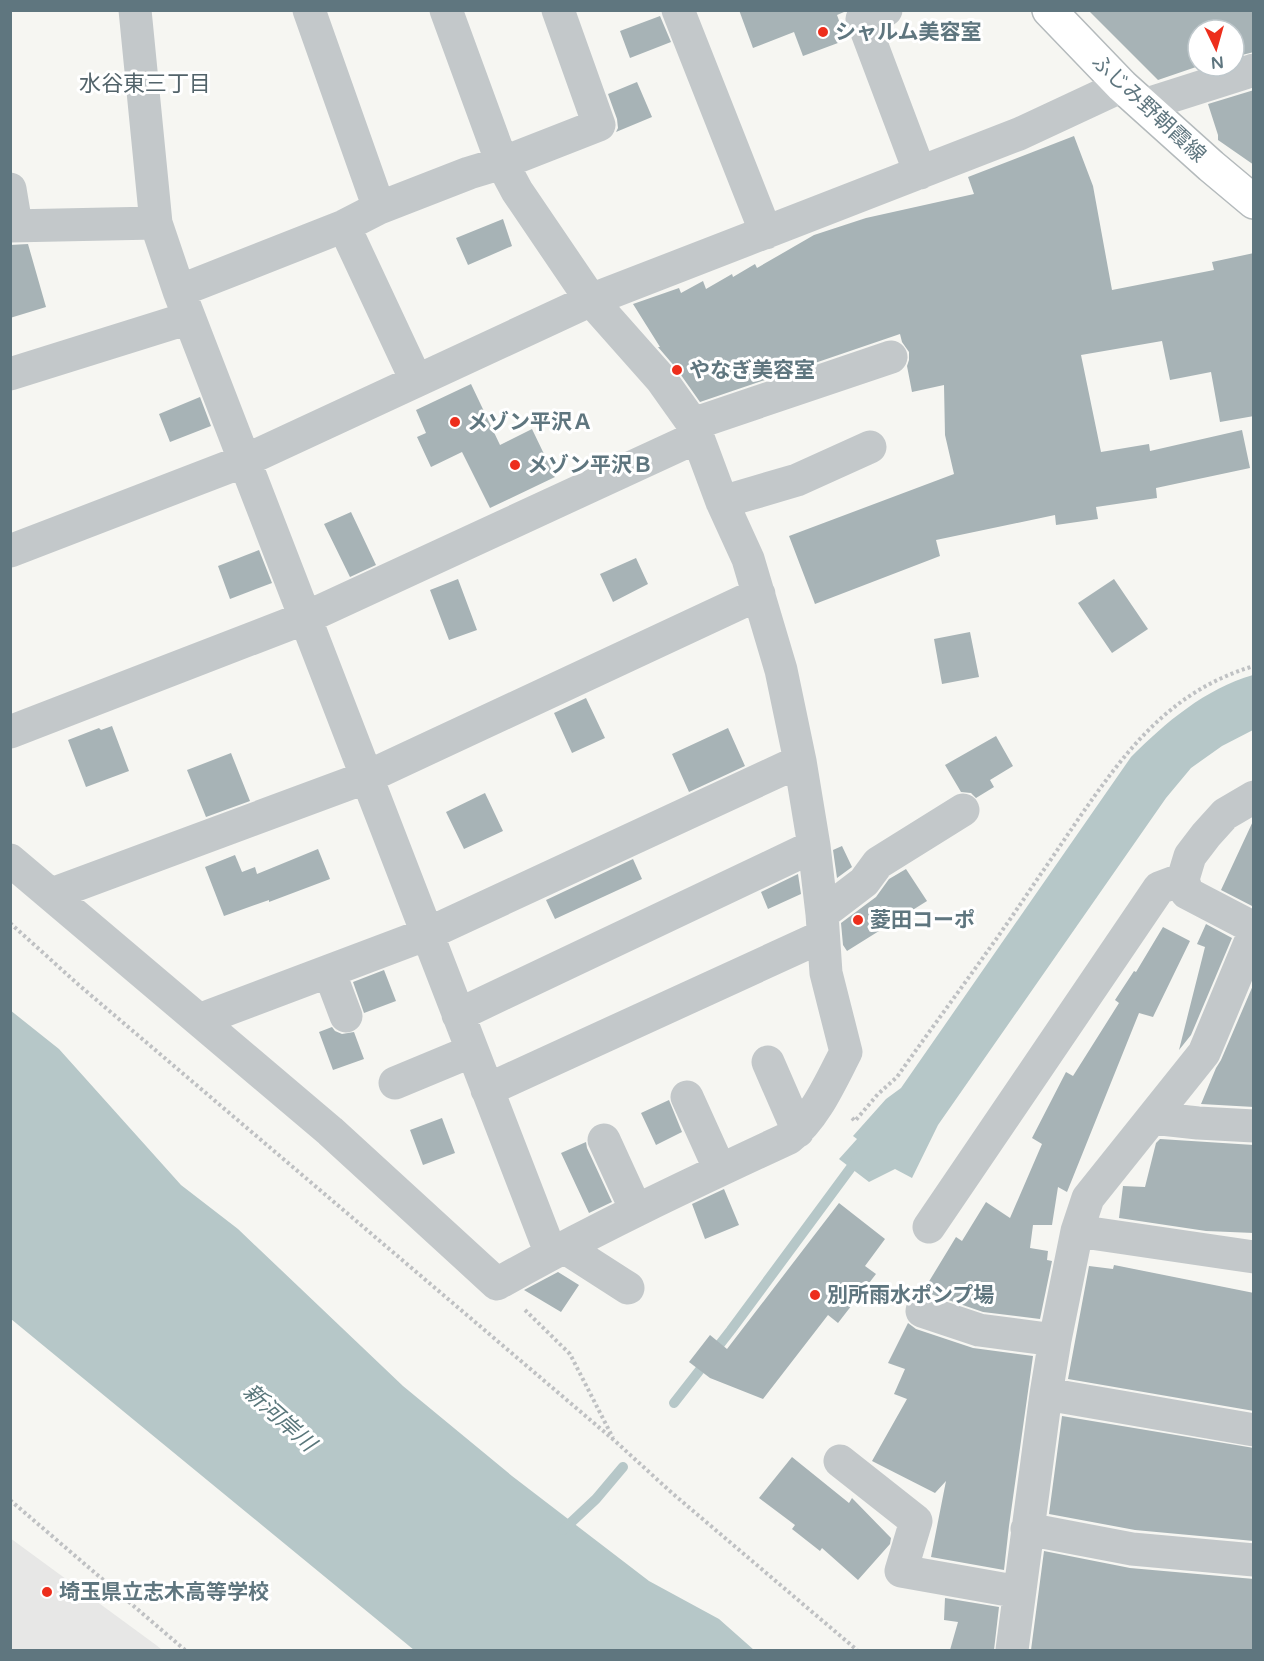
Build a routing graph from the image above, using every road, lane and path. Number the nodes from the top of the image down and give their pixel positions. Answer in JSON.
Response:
{"nodes":[{"id":1,"x":135,"y":10,"type":"edge"},
{"id":2,"x":309,"y":10,"type":"edge"},
{"id":3,"x":446,"y":10,"type":"edge"},
{"id":4,"x":558,"y":10,"type":"edge"},
{"id":5,"x":678,"y":10,"type":"edge"},
{"id":6,"x":886,"y":10,"type":"edge"},
{"id":7,"x":1049,"y":10,"type":"edge"},
{"id":8,"x":1254,"y":70,"type":"edge"},
{"id":9,"x":1133,"y":95,"type":"junction"},
{"id":10,"x":502,"y":163,"type":"junction"},
{"id":11,"x":920,"y":173,"type":"junction"},
{"id":12,"x":10,"y":189,"type":"edge"},
{"id":13,"x":1254,"y":202,"type":"edge"},
{"id":14,"x":379,"y":208,"type":"junction"},
{"id":15,"x":156,"y":223,"type":"junction"},
{"id":16,"x":13,"y":225,"type":"edge"},
{"id":17,"x":344,"y":226,"type":"junction"},
{"id":18,"x":765,"y":233,"type":"junction"},
{"id":19,"x":591,"y":300,"type":"junction"},
{"id":20,"x":184,"y":304,"type":"junction"},
{"id":21,"x":891,"y":357,"type":"dead end"},
{"id":22,"x":10,"y":374,"type":"edge"},
{"id":23,"x":416,"y":380,"type":"junction"},
{"id":24,"x":695,"y":430,"type":"junction"},
{"id":25,"x":870,"y":447,"type":"dead end"},
{"id":26,"x":244,"y":461,"type":"junction"},
{"id":27,"x":722,"y":502,"type":"junction"},
{"id":28,"x":10,"y":551,"type":"edge"},
{"id":29,"x":759,"y":594,"type":"junction"},
{"id":30,"x":305,"y":618,"type":"junction"},
{"id":31,"x":1254,"y":666,"type":"edge"},
{"id":32,"x":10,"y":732,"type":"edge"},
{"id":33,"x":800,"y":761,"type":"junction"},
{"id":34,"x":367,"y":777,"type":"junction"},
{"id":35,"x":1254,"y":797,"type":"edge"},
{"id":36,"x":963,"y":810,"type":"dead end"},
{"id":37,"x":814,"y":846,"type":"junction"},
{"id":38,"x":10,"y":860,"type":"edge"},
{"id":39,"x":1171,"y":884,"type":"junction"},
{"id":40,"x":52,"y":894,"type":"junction"},
{"id":41,"x":10,"y":923,"type":"edge"},
{"id":42,"x":822,"y":925,"type":"junction"},
{"id":43,"x":1254,"y":930,"type":"edge"},
{"id":44,"x":427,"y":934,"type":"junction"},
{"id":45,"x":329,"y":971,"type":"junction"},
{"id":46,"x":458,"y":1015,"type":"junction"},
{"id":47,"x":346,"y":1016,"type":"dead end"},
{"id":48,"x":199,"y":1020,"type":"junction"},
{"id":49,"x":472,"y":1051,"type":"junction"},
{"id":50,"x":768,"y":1062,"type":"dead end"},
{"id":51,"x":394,"y":1083,"type":"dead end"},
{"id":52,"x":487,"y":1090,"type":"junction"},
{"id":53,"x":823,"y":1096,"type":"junction"},
{"id":54,"x":687,"y":1097,"type":"dead end"},
{"id":55,"x":1152,"y":1118,"type":"junction"},
{"id":56,"x":1254,"y":1126,"type":"edge"},
{"id":57,"x":798,"y":1131,"type":"junction"},
{"id":58,"x":604,"y":1140,"type":"dead end"},
{"id":59,"x":720,"y":1170,"type":"junction"},
{"id":60,"x":636,"y":1210,"type":"junction"},
{"id":61,"x":929,"y":1227,"type":"dead end"},
{"id":62,"x":1077,"y":1231,"type":"junction"},
{"id":63,"x":557,"y":1250,"type":"junction"},
{"id":64,"x":1254,"y":1257,"type":"edge"},
{"id":65,"x":497,"y":1284,"type":"junction"},
{"id":66,"x":628,"y":1288,"type":"dead end"},
{"id":67,"x":922,"y":1311,"type":"dead end"},
{"id":68,"x":1055,"y":1340,"type":"junction"},
{"id":69,"x":1046,"y":1394,"type":"junction"},
{"id":70,"x":1254,"y":1430,"type":"edge"},
{"id":71,"x":615,"y":1441,"type":"junction"},
{"id":72,"x":840,"y":1461,"type":"dead end"},
{"id":73,"x":10,"y":1500,"type":"edge"},
{"id":74,"x":1027,"y":1529,"type":"junction"},
{"id":75,"x":1254,"y":1560,"type":"edge"},
{"id":76,"x":1019,"y":1592,"type":"junction"},
{"id":77,"x":185,"y":1650,"type":"edge"},
{"id":78,"x":857,"y":1650,"type":"edge"},
{"id":79,"x":1012,"y":1650,"type":"edge"}],
"edges":[{"from":1,"to":15,"type":"street"},
{"from":2,"to":14,"type":"street"},
{"from":3,"to":10,"type":"street"},
{"from":4,"to":10,"type":"street"},
{"from":5,"to":18,"type":"street"},
{"from":6,"to":11,"type":"street"},
{"from":7,"to":9,"type":"main road","name":"ふじみ野朝霞線"},
{"from":8,"to":9,"type":"street"},
{"from":9,"to":11,"type":"street"},
{"from":9,"to":13,"type":"main road","name":"ふじみ野朝霞線"},
{"from":10,"to":14,"type":"street"},
{"from":10,"to":19,"type":"street"},
{"from":11,"to":18,"type":"street"},
{"from":12,"to":16,"type":"street"},
{"from":14,"to":17,"type":"street"},
{"from":15,"to":16,"type":"street"},
{"from":15,"to":20,"type":"street"},
{"from":17,"to":20,"type":"street"},
{"from":17,"to":23,"type":"street"},
{"from":18,"to":19,"type":"street"},
{"from":19,"to":23,"type":"street"},
{"from":19,"to":24,"type":"street"},
{"from":20,"to":22,"type":"street"},
{"from":20,"to":26,"type":"street"},
{"from":21,"to":24,"type":"street"},
{"from":23,"to":26,"type":"street"},
{"from":24,"to":27,"type":"street"},
{"from":24,"to":30,"type":"street"},
{"from":25,"to":27,"type":"street"},
{"from":26,"to":28,"type":"street"},
{"from":26,"to":30,"type":"street"},
{"from":27,"to":29,"type":"street"},
{"from":29,"to":33,"type":"street"},
{"from":29,"to":34,"type":"street"},
{"from":30,"to":32,"type":"street"},
{"from":30,"to":34,"type":"street"},
{"from":31,"to":53,"type":"path"},
{"from":33,"to":37,"type":"street"},
{"from":33,"to":44,"type":"street"},
{"from":34,"to":40,"type":"street"},
{"from":34,"to":44,"type":"street"},
{"from":35,"to":39,"type":"street"},
{"from":36,"to":42,"type":"street"},
{"from":37,"to":42,"type":"street"},
{"from":37,"to":46,"type":"street"},
{"from":38,"to":40,"type":"street"},
{"from":39,"to":43,"type":"street"},
{"from":39,"to":61,"type":"street"},
{"from":40,"to":48,"type":"street"},
{"from":41,"to":71,"type":"path"},
{"from":42,"to":52,"type":"street"},
{"from":42,"to":53,"type":"street"},
{"from":43,"to":55,"type":"street"},
{"from":44,"to":45,"type":"street"},
{"from":44,"to":46,"type":"street"},
{"from":45,"to":47,"type":"street"},
{"from":45,"to":48,"type":"street"},
{"from":46,"to":49,"type":"street"},
{"from":48,"to":65,"type":"street"},
{"from":49,"to":51,"type":"street"},
{"from":49,"to":52,"type":"street"},
{"from":50,"to":57,"type":"street"},
{"from":52,"to":63,"type":"street"},
{"from":53,"to":57,"type":"street"},
{"from":54,"to":59,"type":"street"},
{"from":55,"to":56,"type":"street"},
{"from":55,"to":62,"type":"street"},
{"from":57,"to":59,"type":"street"},
{"from":58,"to":60,"type":"street"},
{"from":59,"to":60,"type":"street"},
{"from":60,"to":63,"type":"street"},
{"from":62,"to":64,"type":"street"},
{"from":62,"to":68,"type":"street"},
{"from":63,"to":65,"type":"street"},
{"from":63,"to":66,"type":"street"},
{"from":65,"to":71,"type":"path"},
{"from":67,"to":68,"type":"street"},
{"from":68,"to":69,"type":"street"},
{"from":69,"to":70,"type":"street"},
{"from":69,"to":74,"type":"street"},
{"from":71,"to":78,"type":"path"},
{"from":72,"to":76,"type":"street"},
{"from":73,"to":77,"type":"path"},
{"from":74,"to":75,"type":"street"},
{"from":74,"to":76,"type":"street"},
{"from":76,"to":79,"type":"street"}]}
